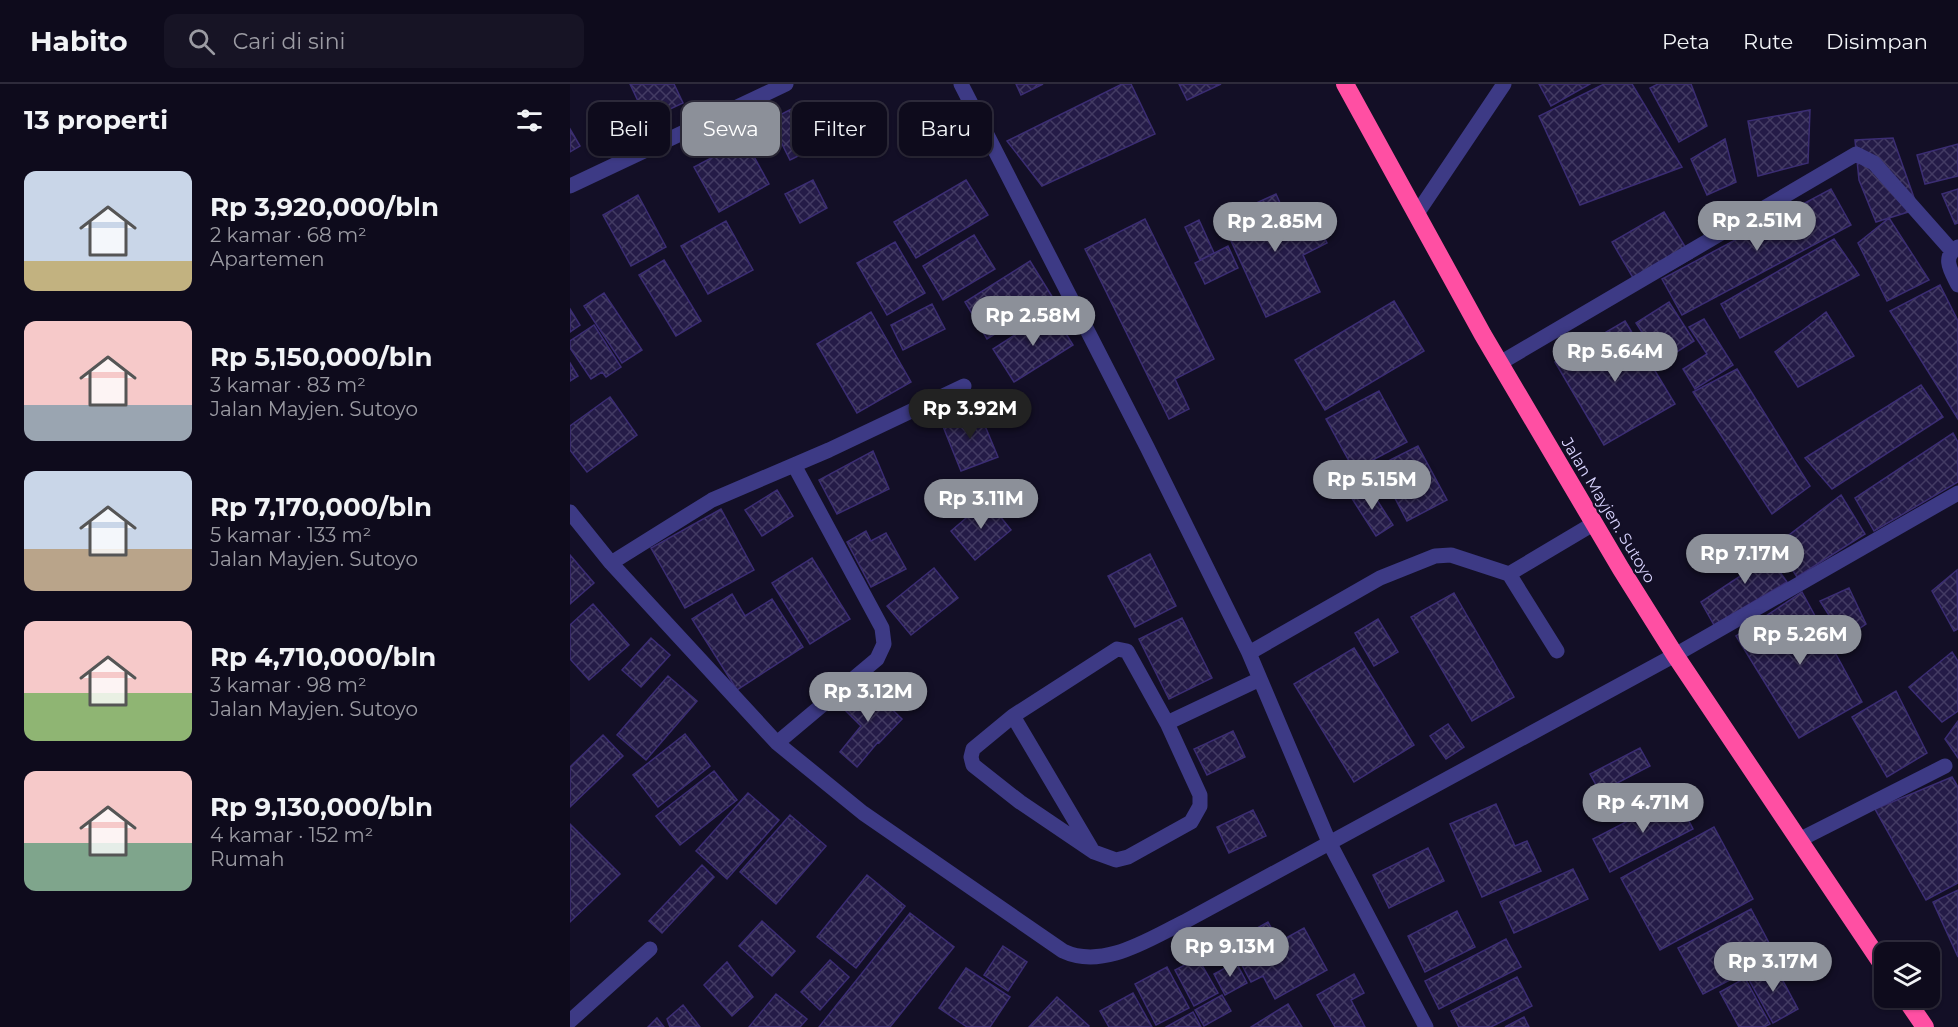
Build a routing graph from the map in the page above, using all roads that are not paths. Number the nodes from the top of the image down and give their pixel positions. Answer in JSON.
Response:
{"nodes":[{"id":1,"x":786,"y":84,"type":"edge"},
{"id":2,"x":961,"y":84,"type":"edge"},
{"id":3,"x":1346,"y":84,"type":"edge"},
{"id":4,"x":1504,"y":84,"type":"edge"},
{"id":5,"x":570,"y":186,"type":"edge"},
{"id":6,"x":1416,"y":215,"type":"junction"},
{"id":7,"x":1955,"y":249,"type":"edge"},
{"id":8,"x":1958,"y":285,"type":"edge"},
{"id":9,"x":1500,"y":363,"type":"junction"},
{"id":10,"x":964,"y":386,"type":"dead end"},
{"id":11,"x":794,"y":465,"type":"junction"},
{"id":12,"x":1958,"y":493,"type":"edge"},
{"id":13,"x":570,"y":512,"type":"edge"},
{"id":14,"x":1593,"y":524,"type":"junction"},
{"id":15,"x":611,"y":563,"type":"junction"},
{"id":16,"x":1509,"y":574,"type":"junction"},
{"id":17,"x":1557,"y":651,"type":"dead end"},
{"id":18,"x":1249,"y":653,"type":"junction"},
{"id":19,"x":1675,"y":655,"type":"junction"},
{"id":20,"x":1260,"y":679,"type":"junction"},
{"id":21,"x":1013,"y":716,"type":"junction"},
{"id":22,"x":1167,"y":723,"type":"junction"},
{"id":23,"x":777,"y":743,"type":"junction"},
{"id":24,"x":1945,"y":766,"type":"dead end"},
{"id":25,"x":1799,"y":840,"type":"junction"},
{"id":26,"x":1329,"y":842,"type":"junction"},
{"id":27,"x":1094,"y":852,"type":"junction"},
{"id":28,"x":650,"y":950,"type":"dead end"},
{"id":29,"x":1874,"y":952,"type":"edge"},
{"id":30,"x":1912,"y":1008,"type":"edge"},
{"id":31,"x":570,"y":1021,"type":"edge"},
{"id":32,"x":1426,"y":1027,"type":"edge"},
{"id":33,"x":1925,"y":1027,"type":"edge"}],
"edges":[{"from":1,"to":5,"type":"street"},
{"from":2,"to":18,"type":"street"},
{"from":3,"to":6,"type":"highway","name":"Jalan Mayjen. Sutoyo"},
{"from":4,"to":6,"type":"street"},
{"from":6,"to":9,"type":"highway","name":"Jalan Mayjen. Sutoyo"},
{"from":7,"to":8,"type":"street"},
{"from":7,"to":9,"type":"street"},
{"from":9,"to":14,"type":"highway","name":"Jalan Mayjen. Sutoyo"},
{"from":10,"to":11,"type":"street"},
{"from":11,"to":15,"type":"street"},
{"from":11,"to":23,"type":"street"},
{"from":12,"to":19,"type":"street"},
{"from":13,"to":15,"type":"street"},
{"from":14,"to":16,"type":"street"},
{"from":14,"to":19,"type":"highway","name":"Jalan Mayjen. Sutoyo"},
{"from":15,"to":23,"type":"street"},
{"from":16,"to":17,"type":"street"},
{"from":16,"to":18,"type":"street"},
{"from":18,"to":20,"type":"street"},
{"from":19,"to":25,"type":"highway","name":"Jalan Mayjen. Sutoyo"},
{"from":19,"to":26,"type":"street"},
{"from":20,"to":22,"type":"street"},
{"from":20,"to":26,"type":"street"},
{"from":21,"to":22,"type":"street"},
{"from":21,"to":27,"type":"street"},
{"from":21,"to":27,"type":"street"},
{"from":22,"to":27,"type":"street"},
{"from":23,"to":26,"type":"street"},
{"from":24,"to":25,"type":"street"},
{"from":25,"to":29,"type":"highway","name":"Jalan Mayjen. Sutoyo"},
{"from":26,"to":32,"type":"street"},
{"from":28,"to":31,"type":"street"},
{"from":30,"to":33,"type":"highway"}]}
